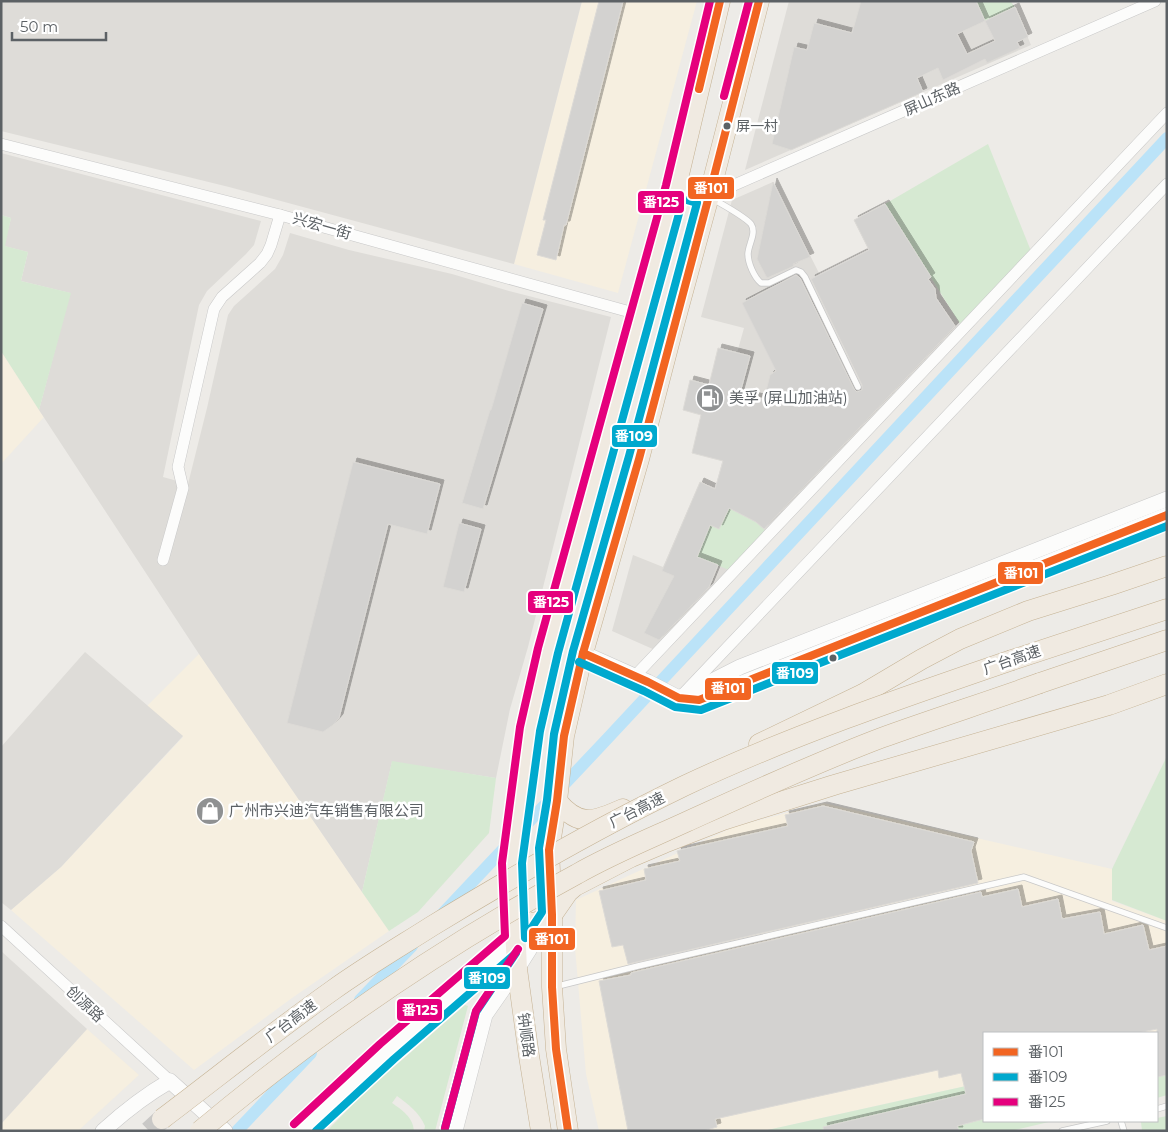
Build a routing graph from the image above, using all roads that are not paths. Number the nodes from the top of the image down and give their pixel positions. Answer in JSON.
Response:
{"nodes":[{"id":1,"x":720,"y":1,"type":"edge"},
{"id":2,"x":759,"y":1,"type":"edge"},
{"id":3,"x":1150,"y":2,"type":"edge"},
{"id":4,"x":1167,"y":113,"type":"edge"},
{"id":5,"x":1,"y":144,"type":"edge"},
{"id":6,"x":1167,"y":184,"type":"edge"},
{"id":7,"x":676,"y":187,"type":"junction"},
{"id":8,"x":709,"y":196,"type":"junction"},
{"id":9,"x":280,"y":214,"type":"junction"},
{"id":10,"x":641,"y":315,"type":"junction"},
{"id":11,"x":858,"y":387,"type":"dead end"},
{"id":12,"x":1167,"y":499,"type":"edge"},
{"id":13,"x":1167,"y":516,"type":"edge"},
{"id":14,"x":163,"y":560,"type":"dead end"},
{"id":15,"x":1167,"y":566,"type":"edge"},
{"id":16,"x":1167,"y":610,"type":"edge"},
{"id":17,"x":1167,"y":640,"type":"edge"},
{"id":18,"x":583,"y":652,"type":"junction"},
{"id":19,"x":642,"y":679,"type":"junction"},
{"id":20,"x":1167,"y":684,"type":"edge"},
{"id":21,"x":679,"y":698,"type":"junction"},
{"id":22,"x":556,"y":801,"type":"junction"},
{"id":23,"x":514,"y":911,"type":"junction"},
{"id":24,"x":552,"y":914,"type":"junction"},
{"id":25,"x":1,"y":926,"type":"edge"},
{"id":26,"x":1167,"y":928,"type":"edge"},
{"id":27,"x":515,"y":940,"type":"junction"},
{"id":28,"x":517,"y":969,"type":"junction"},
{"id":29,"x":552,"y":988,"type":"junction"},
{"id":30,"x":170,"y":1081,"type":"junction"},
{"id":31,"x":162,"y":1119,"type":"tunnel mouth"},
{"id":32,"x":1102,"y":1122,"type":"edge"},
{"id":33,"x":205,"y":1125,"type":"edge"},
{"id":34,"x":103,"y":1131,"type":"edge"},
{"id":35,"x":225,"y":1131,"type":"edge"},
{"id":36,"x":301,"y":1131,"type":"edge"},
{"id":37,"x":455,"y":1131,"type":"edge"},
{"id":38,"x":541,"y":1131,"type":"edge"},
{"id":39,"x":568,"y":1131,"type":"edge"},
{"id":40,"x":1062,"y":1131,"type":"edge"}],
"edges":[{"from":1,"to":7,"type":"highway","name":"钟顺路"},
{"from":2,"to":8,"type":"highway","name":"钟顺路"},
{"from":3,"to":8,"type":"street","name":"屏山东路"},
{"from":4,"to":19,"type":"street"},
{"from":5,"to":9,"type":"street","name":"兴宏一街"},
{"from":6,"to":21,"type":"street"},
{"from":7,"to":8,"type":"street"},
{"from":7,"to":10,"type":"highway","name":"钟顺路"},
{"from":8,"to":11,"type":"lane"},
{"from":8,"to":18,"type":"highway","name":"钟顺路"},
{"from":9,"to":10,"type":"street","name":"兴宏一街"},
{"from":9,"to":14,"type":"street"},
{"from":10,"to":23,"type":"highway","name":"钟顺路"},
{"from":12,"to":21,"type":"street"},
{"from":13,"to":21,"type":"street"},
{"from":15,"to":22,"type":"highway"},
{"from":16,"to":31,"type":"highway","name":"广台高速","bridge":true},
{"from":17,"to":33,"type":"highway","name":"广台高速","bridge":true},
{"from":18,"to":19,"type":"street"},
{"from":18,"to":22,"type":"highway","name":"钟顺路"},
{"from":19,"to":21,"type":"street"},
{"from":20,"to":24,"type":"highway"},
{"from":22,"to":24,"type":"highway","name":"钟顺路"},
{"from":23,"to":24,"type":"highway"},
{"from":23,"to":27,"type":"highway","name":"钟顺路"},
{"from":24,"to":27,"type":"street"},
{"from":24,"to":28,"type":"street"},
{"from":24,"to":29,"type":"highway","name":"钟顺路"},
{"from":25,"to":30,"type":"street","name":"创源路"},
{"from":26,"to":29,"type":"lane"},
{"from":27,"to":28,"type":"highway","name":"钟顺路"},
{"from":27,"to":36,"type":"street"},
{"from":28,"to":37,"type":"street"},
{"from":28,"to":38,"type":"highway","name":"钟顺路"},
{"from":29,"to":39,"type":"highway","name":"钟顺路"},
{"from":30,"to":33,"type":"street"},
{"from":30,"to":34,"type":"street"},
{"from":32,"to":40,"type":"lane"},
{"from":33,"to":35,"type":"street"}]}
